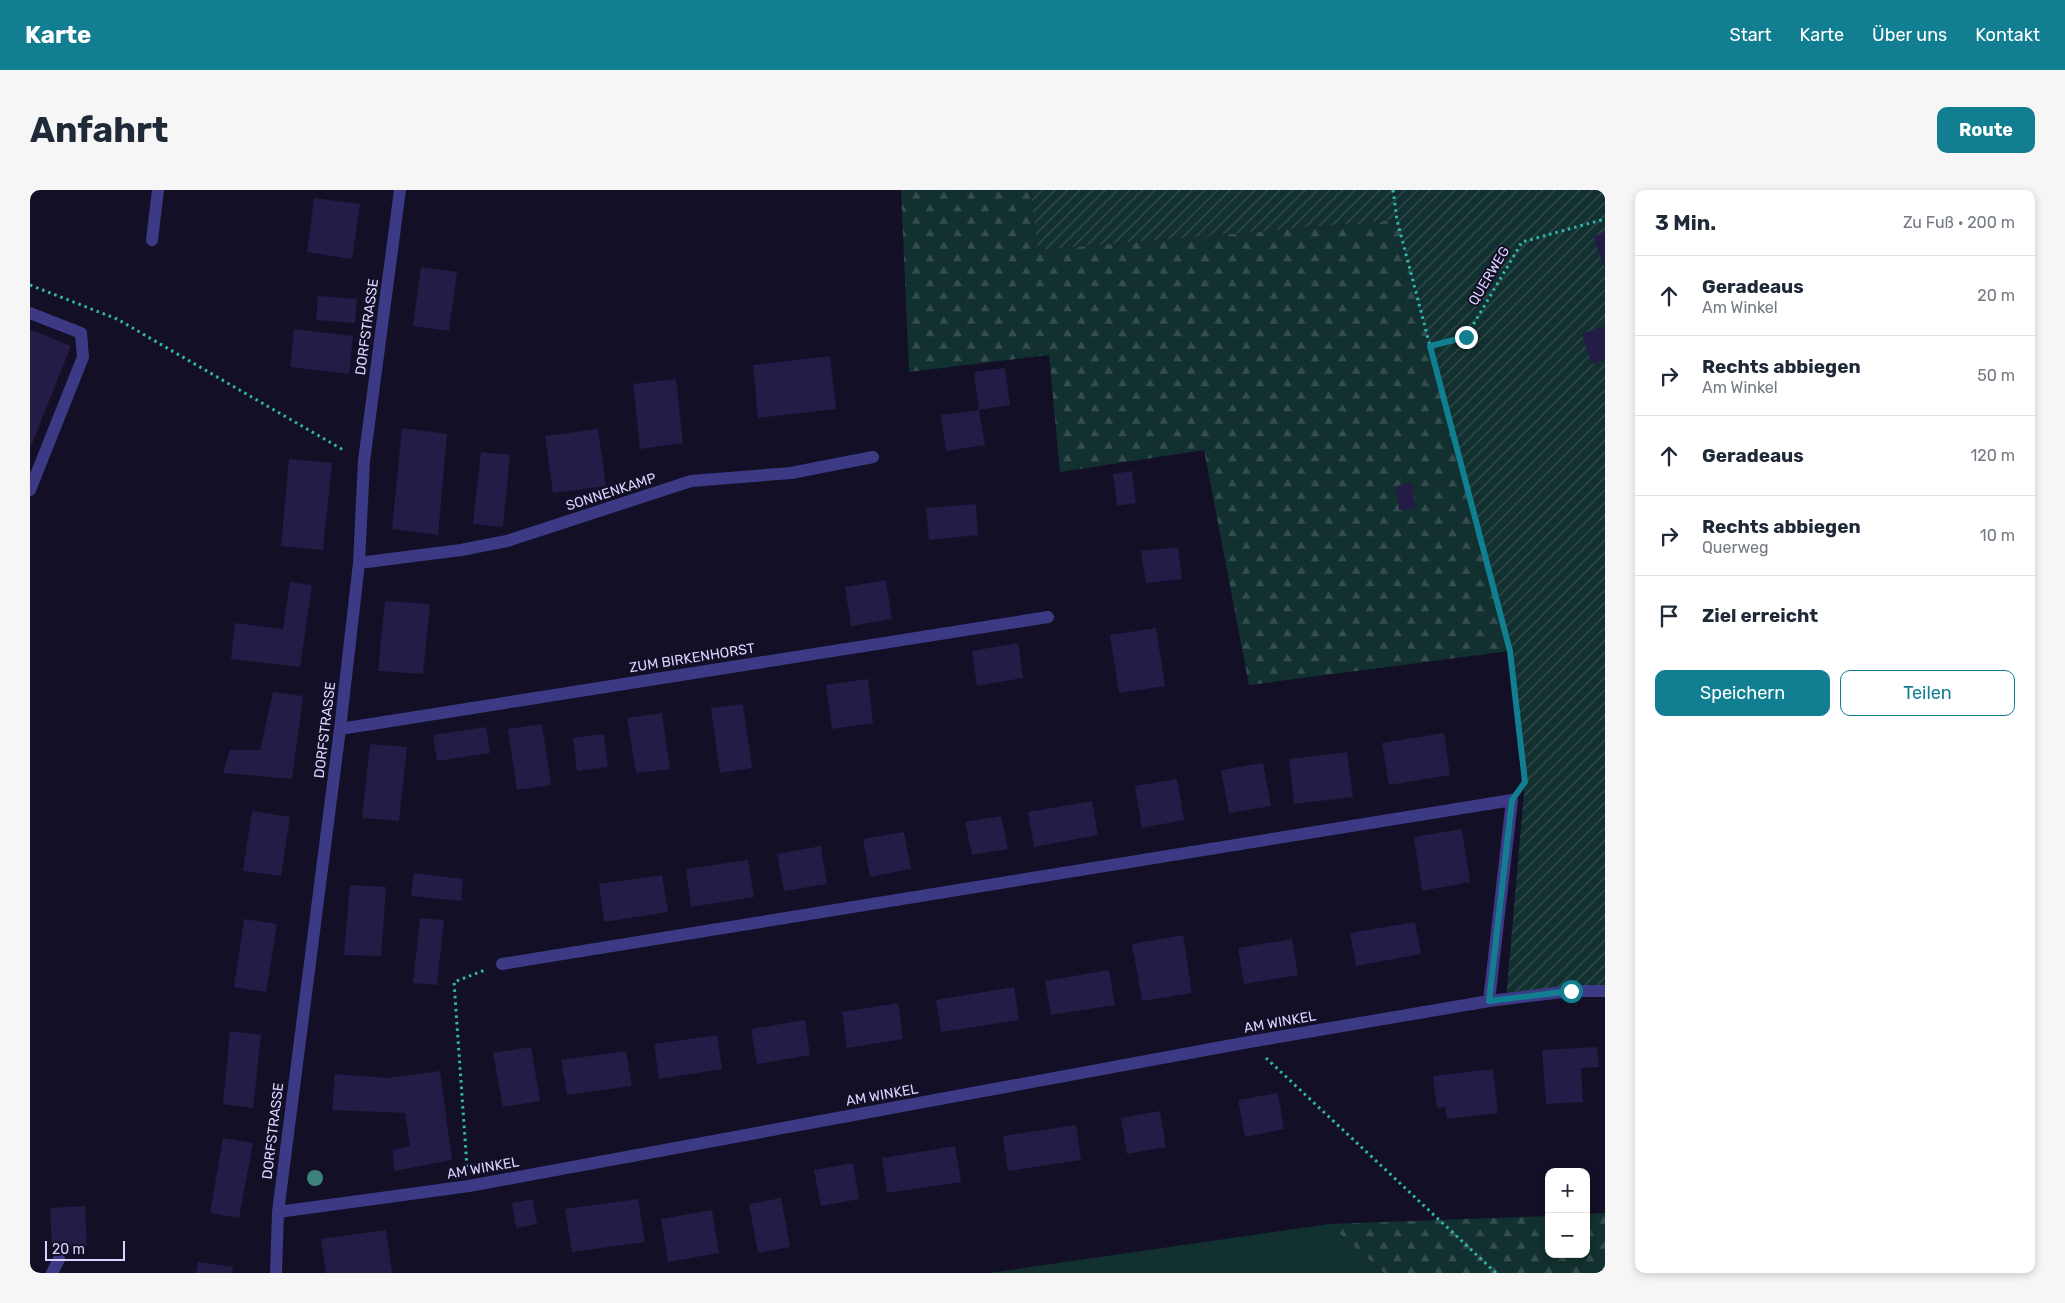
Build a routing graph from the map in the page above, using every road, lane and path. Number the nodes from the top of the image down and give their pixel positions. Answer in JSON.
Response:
{"nodes":[{"id":1,"x":158,"y":190,"type":"edge"},
{"id":2,"x":400,"y":190,"type":"edge"},
{"id":3,"x":1393,"y":190,"type":"edge"},
{"id":4,"x":1605,"y":219,"type":"edge"},
{"id":5,"x":152,"y":240,"type":"dead end"},
{"id":6,"x":30,"y":285,"type":"edge"},
{"id":7,"x":30,"y":313,"type":"edge"},
{"id":8,"x":1430,"y":346,"type":"junction"},
{"id":9,"x":873,"y":458,"type":"dead end"},
{"id":10,"x":364,"y":461,"type":"junction"},
{"id":11,"x":30,"y":490,"type":"edge"},
{"id":12,"x":359,"y":563,"type":"junction"},
{"id":13,"x":1048,"y":617,"type":"dead end"},
{"id":14,"x":340,"y":729,"type":"junction"},
{"id":15,"x":1512,"y":800,"type":"junction"},
{"id":16,"x":502,"y":964,"type":"joint"},
{"id":17,"x":1605,"y":991,"type":"edge"},
{"id":18,"x":1489,"y":1001,"type":"junction"},
{"id":19,"x":1249,"y":1042,"type":"junction"},
{"id":20,"x":469,"y":1186,"type":"junction"},
{"id":21,"x":278,"y":1212,"type":"junction"},
{"id":22,"x":60,"y":1259,"type":"dead end"},
{"id":23,"x":52,"y":1273,"type":"edge"},
{"id":24,"x":276,"y":1273,"type":"edge"},
{"id":25,"x":1496,"y":1273,"type":"edge"}],
"edges":[{"from":1,"to":5,"type":"street"},
{"from":2,"to":10,"type":"street","name":"DORFSTRASSE"},
{"from":3,"to":8,"type":"path"},
{"from":4,"to":8,"type":"path","name":"QUERWEG"},
{"from":6,"to":10,"type":"path"},
{"from":7,"to":11,"type":"street"},
{"from":8,"to":15,"type":"path"},
{"from":9,"to":12,"type":"street","name":"SONNENKAMP"},
{"from":10,"to":12,"type":"street","name":"DORFSTRASSE"},
{"from":12,"to":14,"type":"street","name":"DORFSTRASSE"},
{"from":13,"to":14,"type":"street","name":"ZUM BIRKENHORST"},
{"from":14,"to":21,"type":"street","name":"DORFSTRASSE"},
{"from":15,"to":16,"type":"street"},
{"from":15,"to":18,"type":"street"},
{"from":16,"to":20,"type":"path"},
{"from":17,"to":18,"type":"street","name":"AM WINKEL"},
{"from":18,"to":19,"type":"street","name":"AM WINKEL"},
{"from":19,"to":20,"type":"street","name":"AM WINKEL"},
{"from":19,"to":25,"type":"path"},
{"from":20,"to":21,"type":"street","name":"AM WINKEL"},
{"from":21,"to":24,"type":"street","name":"DORFSTRASSE"},
{"from":22,"to":23,"type":"street"}]}
